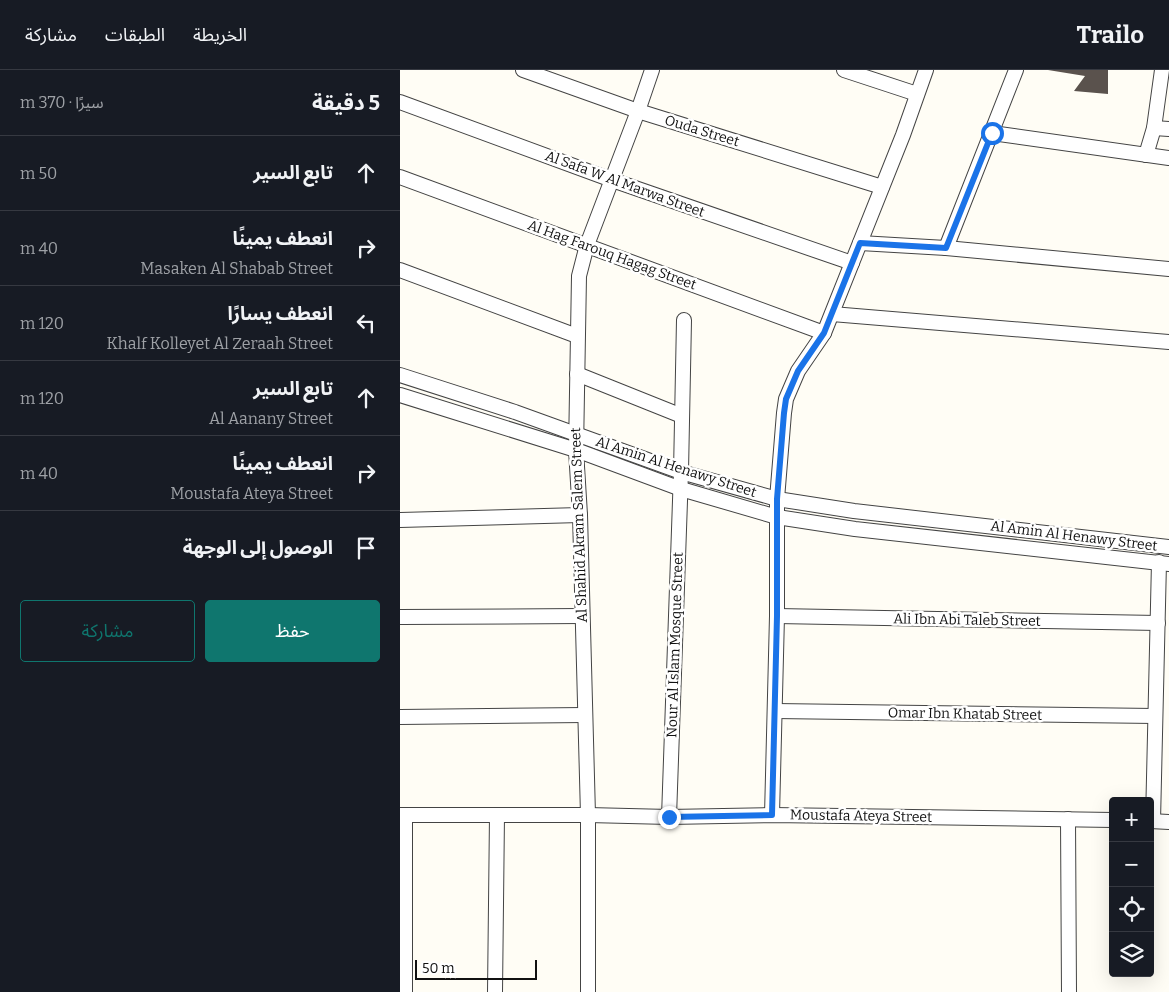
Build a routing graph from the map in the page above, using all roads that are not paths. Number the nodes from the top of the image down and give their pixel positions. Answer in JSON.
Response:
{"nodes":[{"id":1,"x":523,"y":70,"type":"edge"},
{"id":2,"x":652,"y":70,"type":"edge"},
{"id":3,"x":844,"y":70,"type":"edge"},
{"id":4,"x":926,"y":70,"type":"edge"},
{"id":5,"x":1016,"y":70,"type":"edge"},
{"id":6,"x":1162,"y":70,"type":"edge"},
{"id":7,"x":917,"y":94,"type":"junction"},
{"id":8,"x":400,"y":102,"type":"edge"},
{"id":9,"x":638,"y":111,"type":"junction"},
{"id":10,"x":1154,"y":128,"type":"junction"},
{"id":11,"x":1169,"y":128,"type":"edge"},
{"id":12,"x":992,"y":133,"type":"junction"},
{"id":13,"x":1146,"y":155,"type":"junction"},
{"id":14,"x":1169,"y":158,"type":"edge"},
{"id":15,"x":400,"y":177,"type":"edge"},
{"id":16,"x":612,"y":180,"type":"junction"},
{"id":17,"x":882,"y":187,"type":"junction"},
{"id":18,"x":860,"y":243,"type":"junction"},
{"id":19,"x":587,"y":245,"type":"junction"},
{"id":20,"x":946,"y":248,"type":"junction"},
{"id":21,"x":852,"y":263,"type":"junction"},
{"id":22,"x":1169,"y":269,"type":"edge"},
{"id":23,"x":400,"y":270,"type":"edge"},
{"id":24,"x":832,"y":314,"type":"junction"},
{"id":25,"x":684,"y":320,"type":"dead end"},
{"id":26,"x":824,"y":333,"type":"junction"},
{"id":27,"x":577,"y":336,"type":"junction"},
{"id":28,"x":1169,"y":342,"type":"edge"},
{"id":29,"x":577,"y":374,"type":"junction"},
{"id":30,"x":400,"y":375,"type":"edge"},
{"id":31,"x":400,"y":395,"type":"edge"},
{"id":32,"x":682,"y":416,"type":"junction"},
{"id":33,"x":576,"y":434,"type":"junction"},
{"id":34,"x":576,"y":450,"type":"junction"},
{"id":35,"x":682,"y":472,"type":"junction"},
{"id":36,"x":681,"y":489,"type":"junction"},
{"id":37,"x":777,"y":499,"type":"junction"},
{"id":38,"x":580,"y":515,"type":"junction"},
{"id":39,"x":777,"y":517,"type":"junction"},
{"id":40,"x":400,"y":520,"type":"edge"},
{"id":41,"x":1169,"y":547,"type":"edge"},
{"id":42,"x":1164,"y":563,"type":"edge"},
{"id":43,"x":581,"y":616,"type":"junction"},
{"id":44,"x":777,"y":616,"type":"junction"},
{"id":45,"x":400,"y":617,"type":"edge"},
{"id":46,"x":1158,"y":623,"type":"junction"},
{"id":47,"x":775,"y":711,"type":"junction"},
{"id":48,"x":585,"y":715,"type":"junction"},
{"id":49,"x":1156,"y":716,"type":"junction"},
{"id":50,"x":400,"y":717,"type":"edge"},
{"id":51,"x":1153,"y":797,"type":"edge"},
{"id":52,"x":403,"y":815,"type":"edge"},
{"id":53,"x":497,"y":815,"type":"junction"},
{"id":54,"x":588,"y":815,"type":"junction"},
{"id":55,"x":772,"y":815,"type":"junction"},
{"id":56,"x":669,"y":817,"type":"junction"},
{"id":57,"x":1068,"y":819,"type":"junction"},
{"id":58,"x":1109,"y":820,"type":"edge"},
{"id":59,"x":1154,"y":821,"type":"edge"},
{"id":60,"x":1169,"y":822,"type":"edge"},
{"id":61,"x":405,"y":992,"type":"edge"},
{"id":62,"x":495,"y":992,"type":"edge"},
{"id":63,"x":588,"y":992,"type":"edge"},
{"id":64,"x":1069,"y":992,"type":"edge"}],
"edges":[{"from":1,"to":9,"type":"street","name":"Ouda Street"},
{"from":2,"to":9,"type":"street","name":"Al Shahid Akram Salem Street"},
{"from":3,"to":7,"type":"street"},
{"from":4,"to":7,"type":"street"},
{"from":5,"to":12,"type":"street"},
{"from":6,"to":10,"type":"street"},
{"from":7,"to":17,"type":"street"},
{"from":8,"to":16,"type":"street","name":"Al Safa W Al Marwa Street"},
{"from":9,"to":16,"type":"street","name":"Al Shahid Akram Salem Street"},
{"from":9,"to":17,"type":"street","name":"Ouda Street"},
{"from":10,"to":11,"type":"street"},
{"from":10,"to":13,"type":"street"},
{"from":12,"to":13,"type":"street"},
{"from":12,"to":20,"type":"street"},
{"from":13,"to":14,"type":"street"},
{"from":15,"to":19,"type":"street","name":"Al Hag Farouq Hagag Street"},
{"from":16,"to":19,"type":"street","name":"Al Shahid Akram Salem Street"},
{"from":16,"to":21,"type":"street","name":"Al Safa W Al Marwa Street"},
{"from":17,"to":18,"type":"street"},
{"from":18,"to":20,"type":"street"},
{"from":18,"to":21,"type":"street"},
{"from":19,"to":26,"type":"street","name":"Al Hag Farouq Hagag Street"},
{"from":19,"to":27,"type":"street","name":"Al Shahid Akram Salem Street"},
{"from":20,"to":22,"type":"street"},
{"from":21,"to":24,"type":"street"},
{"from":23,"to":27,"type":"street"},
{"from":24,"to":26,"type":"street"},
{"from":24,"to":28,"type":"street"},
{"from":25,"to":32,"type":"street","name":"Nour Al Islam Mosque Street"},
{"from":26,"to":37,"type":"street"},
{"from":27,"to":29,"type":"street","name":"Al Shahid Akram Salem Street"},
{"from":29,"to":32,"type":"street"},
{"from":29,"to":33,"type":"street","name":"Al Shahid Akram Salem Street"},
{"from":30,"to":33,"type":"street","name":"Al Amin Al Henawy Street"},
{"from":31,"to":34,"type":"street","name":"Al Amin Al Henawy Street"},
{"from":32,"to":35,"type":"street","name":"Nour Al Islam Mosque Street"},
{"from":33,"to":34,"type":"street","name":"Al Shahid Akram Salem Street"},
{"from":33,"to":35,"type":"street","name":"Al Amin Al Henawy Street"},
{"from":34,"to":36,"type":"street","name":"Al Amin Al Henawy Street"},
{"from":34,"to":38,"type":"street","name":"Al Shahid Akram Salem Street"},
{"from":35,"to":36,"type":"street","name":"Nour Al Islam Mosque Street"},
{"from":35,"to":37,"type":"street","name":"Al Amin Al Henawy Street"},
{"from":36,"to":39,"type":"street","name":"Al Amin Al Henawy Street"},
{"from":36,"to":56,"type":"street","name":"Nour Al Islam Mosque Street"},
{"from":37,"to":39,"type":"street"},
{"from":37,"to":41,"type":"street","name":"Al Amin Al Henawy Street"},
{"from":38,"to":40,"type":"street"},
{"from":38,"to":43,"type":"street","name":"Al Shahid Akram Salem Street"},
{"from":39,"to":42,"type":"street","name":"Al Amin Al Henawy Street"},
{"from":39,"to":44,"type":"street"},
{"from":42,"to":46,"type":"street"},
{"from":43,"to":45,"type":"street"},
{"from":43,"to":48,"type":"street","name":"Al Shahid Akram Salem Street"},
{"from":44,"to":46,"type":"street","name":"Ali Ibn Abi Taleb Street"},
{"from":44,"to":47,"type":"street"},
{"from":46,"to":49,"type":"street"},
{"from":47,"to":49,"type":"street","name":"Omar Ibn Khatab Street"},
{"from":47,"to":55,"type":"street"},
{"from":48,"to":50,"type":"street"},
{"from":48,"to":54,"type":"street","name":"Al Shahid Akram Salem Street"},
{"from":49,"to":51,"type":"street"},
{"from":52,"to":53,"type":"street","name":"Moustafa Ateya Street"},
{"from":52,"to":61,"type":"street"},
{"from":53,"to":54,"type":"street","name":"Moustafa Ateya Street"},
{"from":53,"to":62,"type":"street"},
{"from":54,"to":56,"type":"street","name":"Moustafa Ateya Street"},
{"from":54,"to":63,"type":"street","name":"Al Shahid Akram Salem Street"},
{"from":55,"to":56,"type":"street","name":"Moustafa Ateya Street"},
{"from":55,"to":57,"type":"street","name":"Moustafa Ateya Street"},
{"from":57,"to":58,"type":"street","name":"Moustafa Ateya Street"},
{"from":57,"to":64,"type":"street"},
{"from":59,"to":60,"type":"street"}]}
